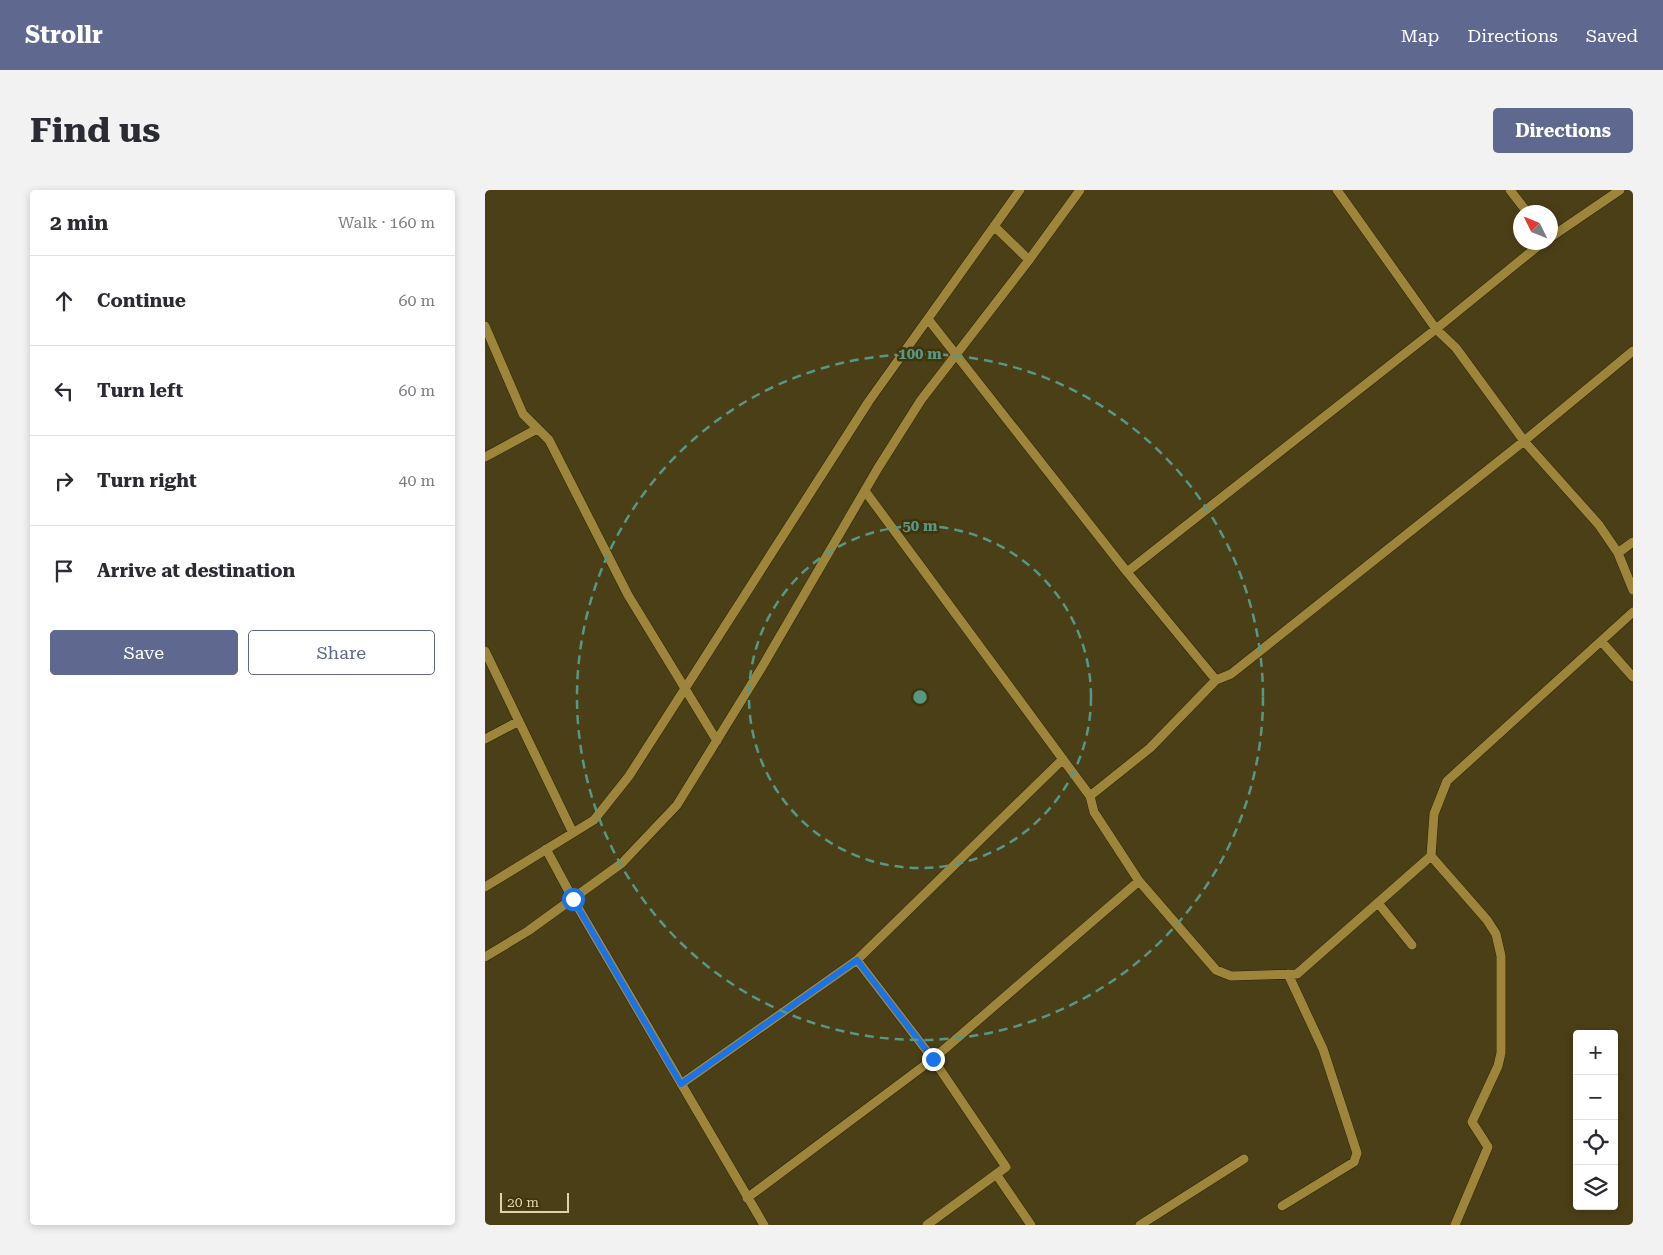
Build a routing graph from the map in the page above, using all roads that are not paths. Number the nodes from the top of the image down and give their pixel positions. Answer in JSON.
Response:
{"nodes":[{"id":1,"x":1020,"y":190,"type":"edge"},
{"id":2,"x":1080,"y":190,"type":"edge"},
{"id":3,"x":1337,"y":190,"type":"edge"},
{"id":4,"x":1510,"y":190,"type":"edge"},
{"id":5,"x":1620,"y":190,"type":"edge"},
{"id":6,"x":1522,"y":205,"type":"edge"},
{"id":7,"x":995,"y":226,"type":"junction"},
{"id":8,"x":1558,"y":232,"type":"edge"},
{"id":9,"x":1533,"y":250,"type":"edge"},
{"id":10,"x":1029,"y":260,"type":"junction"},
{"id":11,"x":928,"y":319,"type":"junction"},
{"id":12,"x":485,"y":326,"type":"edge"},
{"id":13,"x":1436,"y":329,"type":"junction"},
{"id":14,"x":1633,"y":351,"type":"edge"},
{"id":15,"x":956,"y":355,"type":"junction"},
{"id":16,"x":537,"y":428,"type":"junction"},
{"id":17,"x":1525,"y":441,"type":"junction"},
{"id":18,"x":485,"y":457,"type":"edge"},
{"id":19,"x":865,"y":491,"type":"junction"},
{"id":20,"x":1633,"y":542,"type":"edge"},
{"id":21,"x":1618,"y":553,"type":"junction"},
{"id":22,"x":1127,"y":572,"type":"junction"},
{"id":23,"x":1633,"y":590,"type":"edge"},
{"id":24,"x":1633,"y":612,"type":"edge"},
{"id":25,"x":1601,"y":641,"type":"junction"},
{"id":26,"x":485,"y":651,"type":"edge"},
{"id":27,"x":1633,"y":677,"type":"edge"},
{"id":28,"x":1215,"y":680,"type":"junction"},
{"id":29,"x":685,"y":690,"type":"junction"},
{"id":30,"x":519,"y":721,"type":"junction"},
{"id":31,"x":485,"y":739,"type":"edge"},
{"id":32,"x":717,"y":741,"type":"junction"},
{"id":33,"x":1063,"y":759,"type":"junction"},
{"id":34,"x":1090,"y":796,"type":"junction"},
{"id":35,"x":573,"y":833,"type":"junction"},
{"id":36,"x":546,"y":849,"type":"junction"},
{"id":37,"x":1431,"y":856,"type":"junction"},
{"id":38,"x":1139,"y":881,"type":"junction"},
{"id":39,"x":485,"y":886,"type":"edge"},
{"id":40,"x":573,"y":899,"type":"junction"},
{"id":41,"x":1378,"y":903,"type":"junction"},
{"id":42,"x":1412,"y":945,"type":"dead end"},
{"id":43,"x":485,"y":957,"type":"edge"},
{"id":44,"x":857,"y":960,"type":"junction"},
{"id":45,"x":1289,"y":974,"type":"junction"},
{"id":46,"x":933,"y":1059,"type":"junction"},
{"id":47,"x":681,"y":1084,"type":"junction"},
{"id":48,"x":1244,"y":1159,"type":"dead end"},
{"id":49,"x":996,"y":1174,"type":"junction"},
{"id":50,"x":747,"y":1198,"type":"junction"},
{"id":51,"x":1282,"y":1206,"type":"dead end"},
{"id":52,"x":764,"y":1225,"type":"edge"},
{"id":53,"x":927,"y":1225,"type":"edge"},
{"id":54,"x":1031,"y":1225,"type":"edge"},
{"id":55,"x":1140,"y":1225,"type":"edge"},
{"id":56,"x":1455,"y":1225,"type":"edge"}],
"edges":[{"from":1,"to":7,"type":"street"},
{"from":2,"to":10,"type":"street"},
{"from":3,"to":13,"type":"street"},
{"from":4,"to":6,"type":"street"},
{"from":5,"to":8,"type":"street"},
{"from":7,"to":10,"type":"street"},
{"from":7,"to":11,"type":"street"},
{"from":9,"to":13,"type":"street"},
{"from":10,"to":15,"type":"street"},
{"from":11,"to":15,"type":"street"},
{"from":11,"to":29,"type":"street"},
{"from":12,"to":16,"type":"street"},
{"from":13,"to":17,"type":"street"},
{"from":13,"to":22,"type":"street"},
{"from":14,"to":17,"type":"street"},
{"from":15,"to":19,"type":"street"},
{"from":15,"to":22,"type":"street"},
{"from":16,"to":18,"type":"street"},
{"from":16,"to":29,"type":"street"},
{"from":17,"to":21,"type":"street"},
{"from":17,"to":28,"type":"street"},
{"from":19,"to":32,"type":"street"},
{"from":19,"to":33,"type":"street"},
{"from":20,"to":21,"type":"street"},
{"from":21,"to":23,"type":"street"},
{"from":22,"to":28,"type":"street"},
{"from":24,"to":25,"type":"street"},
{"from":25,"to":27,"type":"street"},
{"from":25,"to":37,"type":"street"},
{"from":26,"to":30,"type":"street"},
{"from":28,"to":34,"type":"street"},
{"from":29,"to":32,"type":"street"},
{"from":29,"to":35,"type":"street"},
{"from":30,"to":31,"type":"street"},
{"from":30,"to":35,"type":"street"},
{"from":32,"to":40,"type":"street"},
{"from":33,"to":34,"type":"street"},
{"from":33,"to":44,"type":"street"},
{"from":34,"to":38,"type":"street"},
{"from":35,"to":36,"type":"street"},
{"from":36,"to":39,"type":"street"},
{"from":36,"to":40,"type":"street"},
{"from":37,"to":41,"type":"street"},
{"from":37,"to":56,"type":"street"},
{"from":38,"to":45,"type":"street"},
{"from":38,"to":46,"type":"street"},
{"from":40,"to":43,"type":"street"},
{"from":40,"to":47,"type":"street"},
{"from":41,"to":42,"type":"street"},
{"from":41,"to":45,"type":"street"},
{"from":44,"to":46,"type":"street"},
{"from":44,"to":47,"type":"street"},
{"from":45,"to":51,"type":"street"},
{"from":46,"to":49,"type":"street"},
{"from":46,"to":50,"type":"street"},
{"from":47,"to":50,"type":"street"},
{"from":48,"to":55,"type":"street"},
{"from":49,"to":53,"type":"street"},
{"from":49,"to":54,"type":"street"},
{"from":50,"to":52,"type":"street"}]}
